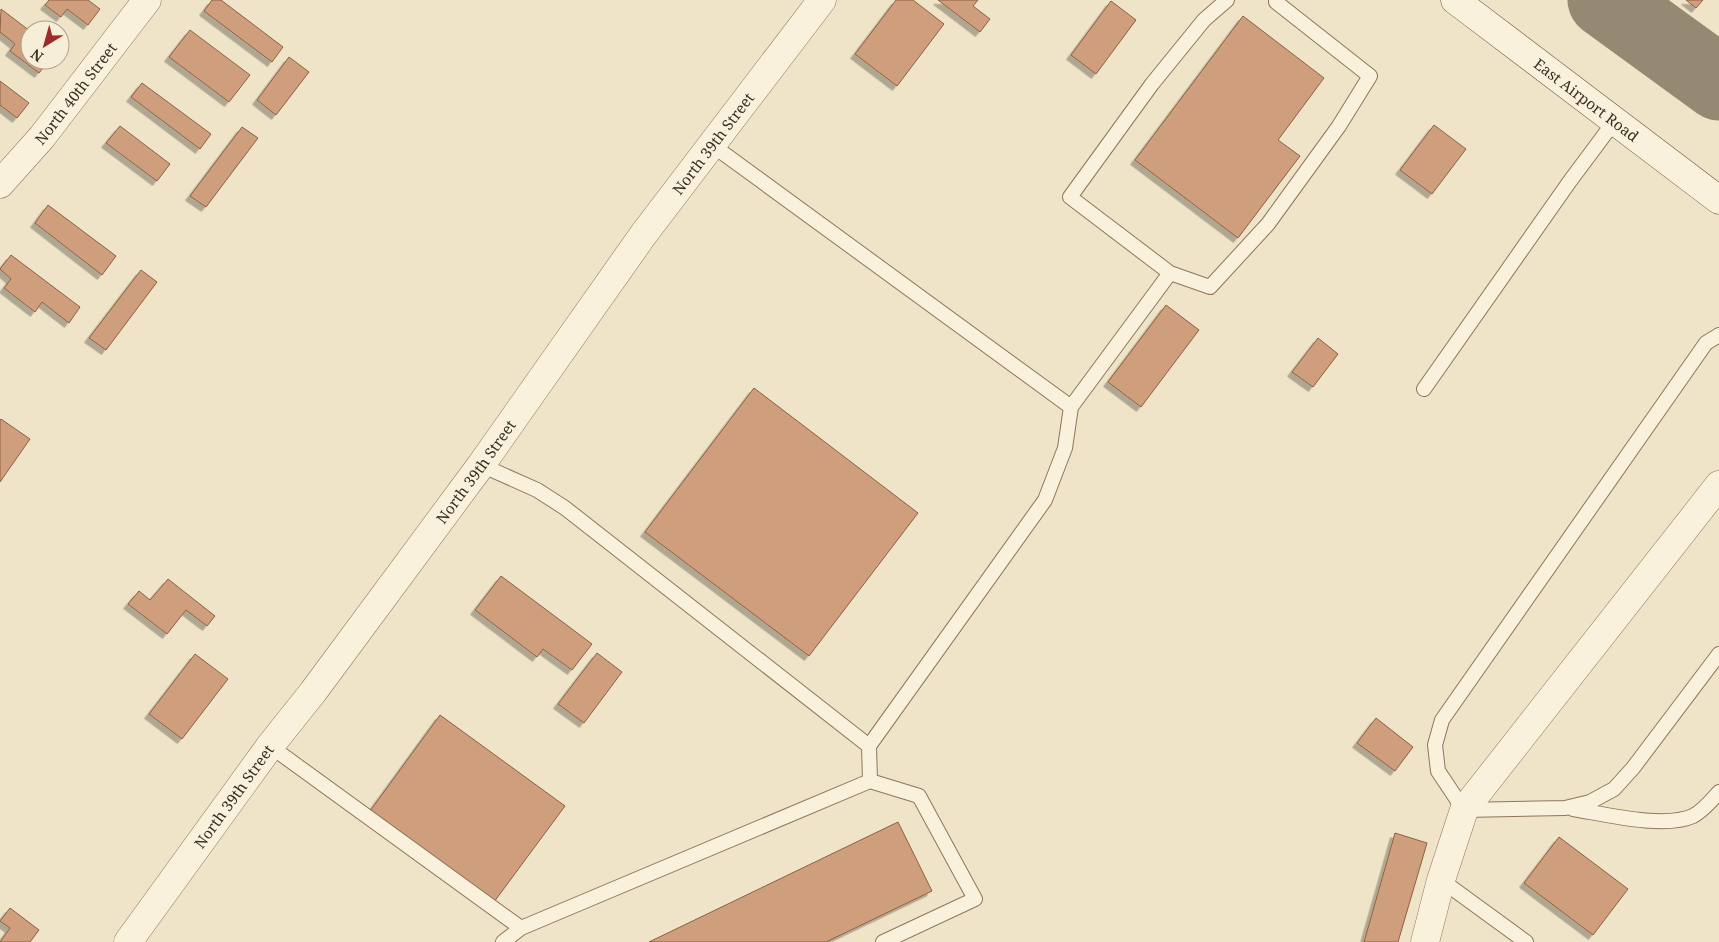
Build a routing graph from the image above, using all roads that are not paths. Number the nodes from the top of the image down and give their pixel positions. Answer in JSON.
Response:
{"nodes":[{"id":1,"x":147,"y":0,"type":"edge"},
{"id":2,"x":822,"y":0,"type":"edge"},
{"id":3,"x":1227,"y":0,"type":"edge"},
{"id":4,"x":1276,"y":0,"type":"edge"},
{"id":5,"x":1455,"y":0,"type":"edge"},
{"id":6,"x":1614,"y":122,"type":"junction"},
{"id":7,"x":712,"y":145,"type":"junction"},
{"id":8,"x":0,"y":184,"type":"edge"},
{"id":9,"x":1719,"y":200,"type":"edge"},
{"id":10,"x":1170,"y":273,"type":"junction"},
{"id":11,"x":1719,"y":335,"type":"edge"},
{"id":12,"x":1424,"y":389,"type":"dead end"},
{"id":13,"x":1071,"y":407,"type":"junction"},
{"id":14,"x":481,"y":465,"type":"junction"},
{"id":15,"x":1719,"y":485,"type":"edge"},
{"id":16,"x":1719,"y":654,"type":"edge"},
{"id":17,"x":270,"y":746,"type":"junction"},
{"id":18,"x":868,"y":746,"type":"junction"},
{"id":19,"x":870,"y":781,"type":"junction"},
{"id":20,"x":1719,"y":792,"type":"edge"},
{"id":21,"x":1564,"y":808,"type":"junction"},
{"id":22,"x":1464,"y":810,"type":"junction"},
{"id":23,"x":1441,"y":880,"type":"junction"},
{"id":24,"x":521,"y":928,"type":"junction"},
{"id":25,"x":128,"y":942,"type":"edge"},
{"id":26,"x":503,"y":942,"type":"edge"},
{"id":27,"x":883,"y":942,"type":"edge"},
{"id":28,"x":1425,"y":942,"type":"edge"},
{"id":29,"x":1526,"y":942,"type":"edge"}],
"edges":[{"from":1,"to":8,"type":"street","name":"North 40th Street"},
{"from":2,"to":7,"type":"street","name":"North 39th Street"},
{"from":3,"to":10,"type":"lane"},
{"from":4,"to":10,"type":"lane"},
{"from":5,"to":6,"type":"street","name":"East Airport Road"},
{"from":6,"to":9,"type":"street","name":"East Airport Road"},
{"from":6,"to":12,"type":"lane"},
{"from":7,"to":13,"type":"lane"},
{"from":7,"to":14,"type":"street","name":"North 39th Street"},
{"from":10,"to":13,"type":"lane"},
{"from":11,"to":22,"type":"lane"},
{"from":13,"to":18,"type":"lane"},
{"from":14,"to":17,"type":"street","name":"North 39th Street"},
{"from":14,"to":18,"type":"lane"},
{"from":15,"to":22,"type":"street"},
{"from":16,"to":21,"type":"lane"},
{"from":17,"to":24,"type":"lane"},
{"from":17,"to":25,"type":"street","name":"North 39th Street"},
{"from":18,"to":19,"type":"lane"},
{"from":19,"to":24,"type":"lane"},
{"from":19,"to":27,"type":"lane"},
{"from":20,"to":21,"type":"lane"},
{"from":21,"to":22,"type":"lane"},
{"from":22,"to":23,"type":"street"},
{"from":23,"to":28,"type":"street"},
{"from":23,"to":29,"type":"lane"},
{"from":24,"to":26,"type":"lane"}]}
